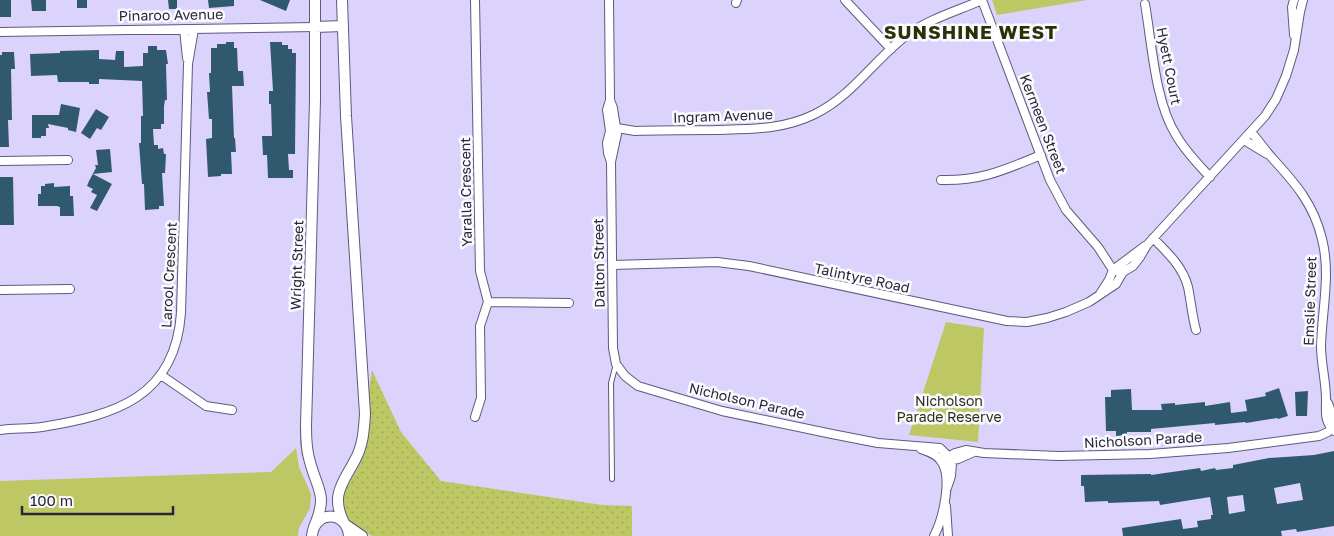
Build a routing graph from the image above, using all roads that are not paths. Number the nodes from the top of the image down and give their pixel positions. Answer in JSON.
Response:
{"nodes":[{"id":1,"x":315,"y":0,"type":"edge"},
{"id":2,"x":342,"y":0,"type":"edge"},
{"id":3,"x":475,"y":0,"type":"edge"},
{"id":4,"x":609,"y":0,"type":"edge"},
{"id":5,"x":845,"y":0,"type":"edge"},
{"id":6,"x":982,"y":0,"type":"edge"},
{"id":7,"x":1294,"y":0,"type":"edge"},
{"id":8,"x":1303,"y":0,"type":"edge"},
{"id":9,"x":1145,"y":4,"type":"dead end"},
{"id":10,"x":343,"y":26,"type":"junction"},
{"id":11,"x":315,"y":27,"type":"junction"},
{"id":12,"x":194,"y":28,"type":"junction"},
{"id":13,"x":184,"y":29,"type":"junction"},
{"id":14,"x":0,"y":32,"type":"edge"},
{"id":15,"x":1295,"y":44,"type":"junction"},
{"id":16,"x":891,"y":50,"type":"junction"},
{"id":17,"x":188,"y":64,"type":"junction"},
{"id":18,"x":615,"y":131,"type":"junction"},
{"id":19,"x":1251,"y":132,"type":"junction"},
{"id":20,"x":1244,"y":140,"type":"junction"},
{"id":21,"x":1041,"y":155,"type":"junction"},
{"id":22,"x":1273,"y":158,"type":"junction"},
{"id":23,"x":68,"y":160,"type":"dead end"},
{"id":24,"x":0,"y":161,"type":"edge"},
{"id":25,"x":1210,"y":177,"type":"junction"},
{"id":26,"x":941,"y":180,"type":"dead end"},
{"id":27,"x":1153,"y":238,"type":"junction"},
{"id":28,"x":1147,"y":245,"type":"junction"},
{"id":29,"x":612,"y":265,"type":"junction"},
{"id":30,"x":1116,"y":267,"type":"junction"},
{"id":31,"x":1123,"y":272,"type":"junction"},
{"id":32,"x":70,"y":289,"type":"dead end"},
{"id":33,"x":0,"y":290,"type":"edge"},
{"id":34,"x":1100,"y":294,"type":"junction"},
{"id":35,"x":488,"y":302,"type":"junction"},
{"id":36,"x":569,"y":303,"type":"dead end"},
{"id":37,"x":1196,"y":330,"type":"dead end"},
{"id":38,"x":616,"y":364,"type":"junction"},
{"id":39,"x":161,"y":375,"type":"junction"},
{"id":40,"x":232,"y":410,"type":"dead end"},
{"id":41,"x":475,"y":417,"type":"dead end"},
{"id":42,"x":1332,"y":426,"type":"edge"},
{"id":43,"x":2,"y":429,"type":"edge"},
{"id":44,"x":947,"y":459,"type":"junction"},
{"id":45,"x":612,"y":479,"type":"dead end"},
{"id":46,"x":946,"y":499,"type":"junction"},
{"id":47,"x":345,"y":523,"type":"junction"},
{"id":48,"x":313,"y":531,"type":"edge"},
{"id":49,"x":349,"y":536,"type":"edge"},
{"id":50,"x":362,"y":536,"type":"edge"},
{"id":51,"x":934,"y":536,"type":"edge"},
{"id":52,"x":948,"y":536,"type":"edge"}],
"edges":[{"from":1,"to":11,"type":"street","name":"Wright Street"},
{"from":2,"to":10,"type":"street"},
{"from":3,"to":35,"type":"street","name":"Yaralla Crescent"},
{"from":4,"to":18,"type":"street","name":"Dalton Street"},
{"from":5,"to":16,"type":"street"},
{"from":6,"to":16,"type":"street","name":"Ingram Avenue"},
{"from":6,"to":21,"type":"street","name":"Kermeen Street"},
{"from":7,"to":15,"type":"street","name":"Talintyre Road"},
{"from":8,"to":15,"type":"street","name":"Talintyre Road"},
{"from":9,"to":25,"type":"street","name":"Hyett Court"},
{"from":10,"to":11,"type":"street","name":"Pinaroo Avenue"},
{"from":10,"to":47,"type":"street"},
{"from":11,"to":12,"type":"street","name":"Pinaroo Avenue"},
{"from":11,"to":48,"type":"street","name":"Wright Street"},
{"from":12,"to":13,"type":"street","name":"Pinaroo Avenue"},
{"from":12,"to":17,"type":"street","name":"Larool Crescent"},
{"from":13,"to":14,"type":"street","name":"Pinaroo Avenue"},
{"from":13,"to":17,"type":"street","name":"Larool Crescent"},
{"from":15,"to":19,"type":"street","name":"Talintyre Road"},
{"from":16,"to":18,"type":"street","name":"Ingram Avenue"},
{"from":17,"to":39,"type":"street","name":"Larool Crescent"},
{"from":18,"to":29,"type":"street","name":"Dalton Street"},
{"from":19,"to":20,"type":"street","name":"Talintyre Road"},
{"from":19,"to":22,"type":"street","name":"Emslie Street"},
{"from":20,"to":22,"type":"street","name":"Emslie Street"},
{"from":20,"to":25,"type":"street","name":"Talintyre Road"},
{"from":21,"to":26,"type":"street"},
{"from":21,"to":30,"type":"street","name":"Kermeen Street"},
{"from":22,"to":42,"type":"street","name":"Emslie Street"},
{"from":23,"to":24,"type":"street"},
{"from":25,"to":27,"type":"street","name":"Talintyre Road"},
{"from":27,"to":28,"type":"street","name":"Talintyre Road"},
{"from":27,"to":37,"type":"street"},
{"from":28,"to":30,"type":"street","name":"Talintyre Road"},
{"from":28,"to":31,"type":"street","name":"Talintyre Road"},
{"from":29,"to":34,"type":"street","name":"Talintyre Road"},
{"from":29,"to":38,"type":"street","name":"Dalton Street"},
{"from":30,"to":31,"type":"street"},
{"from":30,"to":34,"type":"street","name":"Talintyre Road"},
{"from":31,"to":34,"type":"street","name":"Talintyre Road"},
{"from":32,"to":33,"type":"street"},
{"from":35,"to":36,"type":"street"},
{"from":35,"to":41,"type":"street"},
{"from":38,"to":44,"type":"street","name":"Nicholson Parade"},
{"from":38,"to":45,"type":"lane"},
{"from":39,"to":40,"type":"street"},
{"from":39,"to":43,"type":"street","name":"Larool Crescent"},
{"from":42,"to":44,"type":"street","name":"Nicholson Parade"},
{"from":44,"to":46,"type":"street"},
{"from":46,"to":51,"type":"street"},
{"from":46,"to":52,"type":"street"},
{"from":47,"to":48,"type":"street"},
{"from":47,"to":49,"type":"street"},
{"from":47,"to":50,"type":"street"}]}
